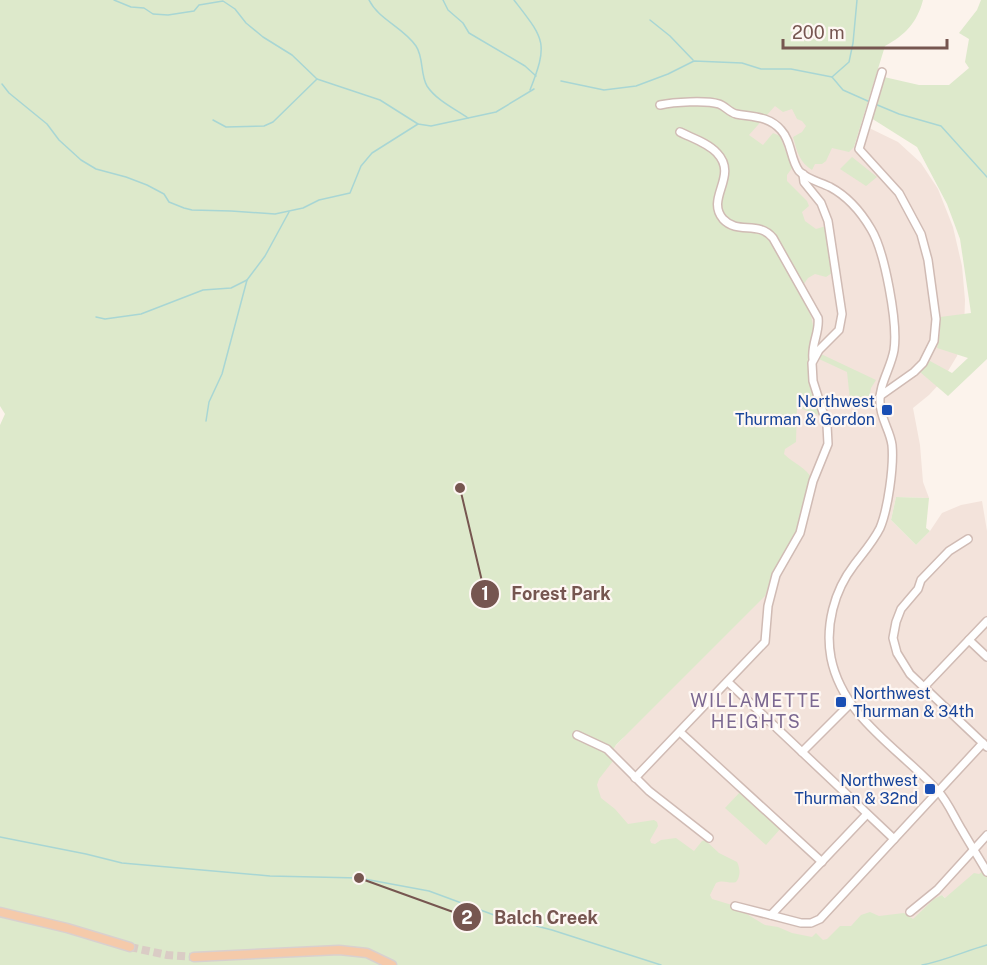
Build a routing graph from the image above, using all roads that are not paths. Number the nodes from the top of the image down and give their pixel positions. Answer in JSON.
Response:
{"nodes":[{"id":1,"x":882,"y":72,"type":"dead end"},
{"id":2,"x":660,"y":105,"type":"dead end"},
{"id":3,"x":680,"y":132,"type":"dead end"},
{"id":4,"x":803,"y":174,"type":"junction"},
{"id":5,"x":813,"y":359,"type":"junction"},
{"id":6,"x":880,"y":396,"type":"junction"},
{"id":7,"x":968,"y":539,"type":"dead end"},
{"id":8,"x":987,"y":621,"type":"edge"},
{"id":9,"x":969,"y":640,"type":"junction"},
{"id":10,"x":987,"y":657,"type":"edge"},
{"id":11,"x":728,"y":682,"type":"junction"},
{"id":12,"x":924,"y":687,"type":"junction"},
{"id":13,"x":850,"y":704,"type":"junction"},
{"id":14,"x":680,"y":732,"type":"junction"},
{"id":15,"x":577,"y":735,"type":"dead end"},
{"id":16,"x":985,"y":745,"type":"edge"},
{"id":17,"x":802,"y":752,"type":"junction"},
{"id":18,"x":635,"y":778,"type":"junction"},
{"id":19,"x":939,"y":792,"type":"junction"},
{"id":20,"x":867,"y":814,"type":"junction"},
{"id":21,"x":987,"y":835,"type":"edge"},
{"id":22,"x":709,"y":838,"type":"dead end"},
{"id":23,"x":894,"y":839,"type":"junction"},
{"id":24,"x":973,"y":849,"type":"junction"},
{"id":25,"x":822,"y":862,"type":"junction"},
{"id":26,"x":987,"y":872,"type":"edge"},
{"id":27,"x":735,"y":906,"type":"dead end"},
{"id":28,"x":0,"y":912,"type":"edge"},
{"id":29,"x":910,"y":912,"type":"dead end"},
{"id":30,"x":771,"y":915,"type":"junction"},
{"id":31,"x":127,"y":946,"type":"tunnel mouth"},
{"id":32,"x":194,"y":957,"type":"tunnel mouth"},
{"id":33,"x":392,"y":965,"type":"edge"}],
"edges":[{"from":1,"to":6,"type":"street"},
{"from":2,"to":4,"type":"street"},
{"from":3,"to":5,"type":"street"},
{"from":4,"to":5,"type":"street"},
{"from":4,"to":6,"type":"street"},
{"from":5,"to":11,"type":"street"},
{"from":6,"to":13,"type":"street"},
{"from":7,"to":12,"type":"street"},
{"from":8,"to":9,"type":"street"},
{"from":9,"to":10,"type":"street"},
{"from":9,"to":12,"type":"street"},
{"from":11,"to":14,"type":"street"},
{"from":11,"to":17,"type":"street"},
{"from":12,"to":16,"type":"street"},
{"from":13,"to":17,"type":"street"},
{"from":13,"to":19,"type":"street"},
{"from":14,"to":18,"type":"street"},
{"from":14,"to":25,"type":"street"},
{"from":15,"to":18,"type":"street"},
{"from":16,"to":19,"type":"street"},
{"from":17,"to":20,"type":"street"},
{"from":18,"to":22,"type":"street"},
{"from":19,"to":23,"type":"street"},
{"from":19,"to":24,"type":"street"},
{"from":20,"to":23,"type":"street"},
{"from":20,"to":25,"type":"street"},
{"from":21,"to":24,"type":"street"},
{"from":23,"to":30,"type":"street"},
{"from":24,"to":26,"type":"street"},
{"from":24,"to":29,"type":"street"},
{"from":25,"to":30,"type":"street"},
{"from":27,"to":30,"type":"street"},
{"from":28,"to":31,"type":"main road"},
{"from":32,"to":33,"type":"main road"}]}
